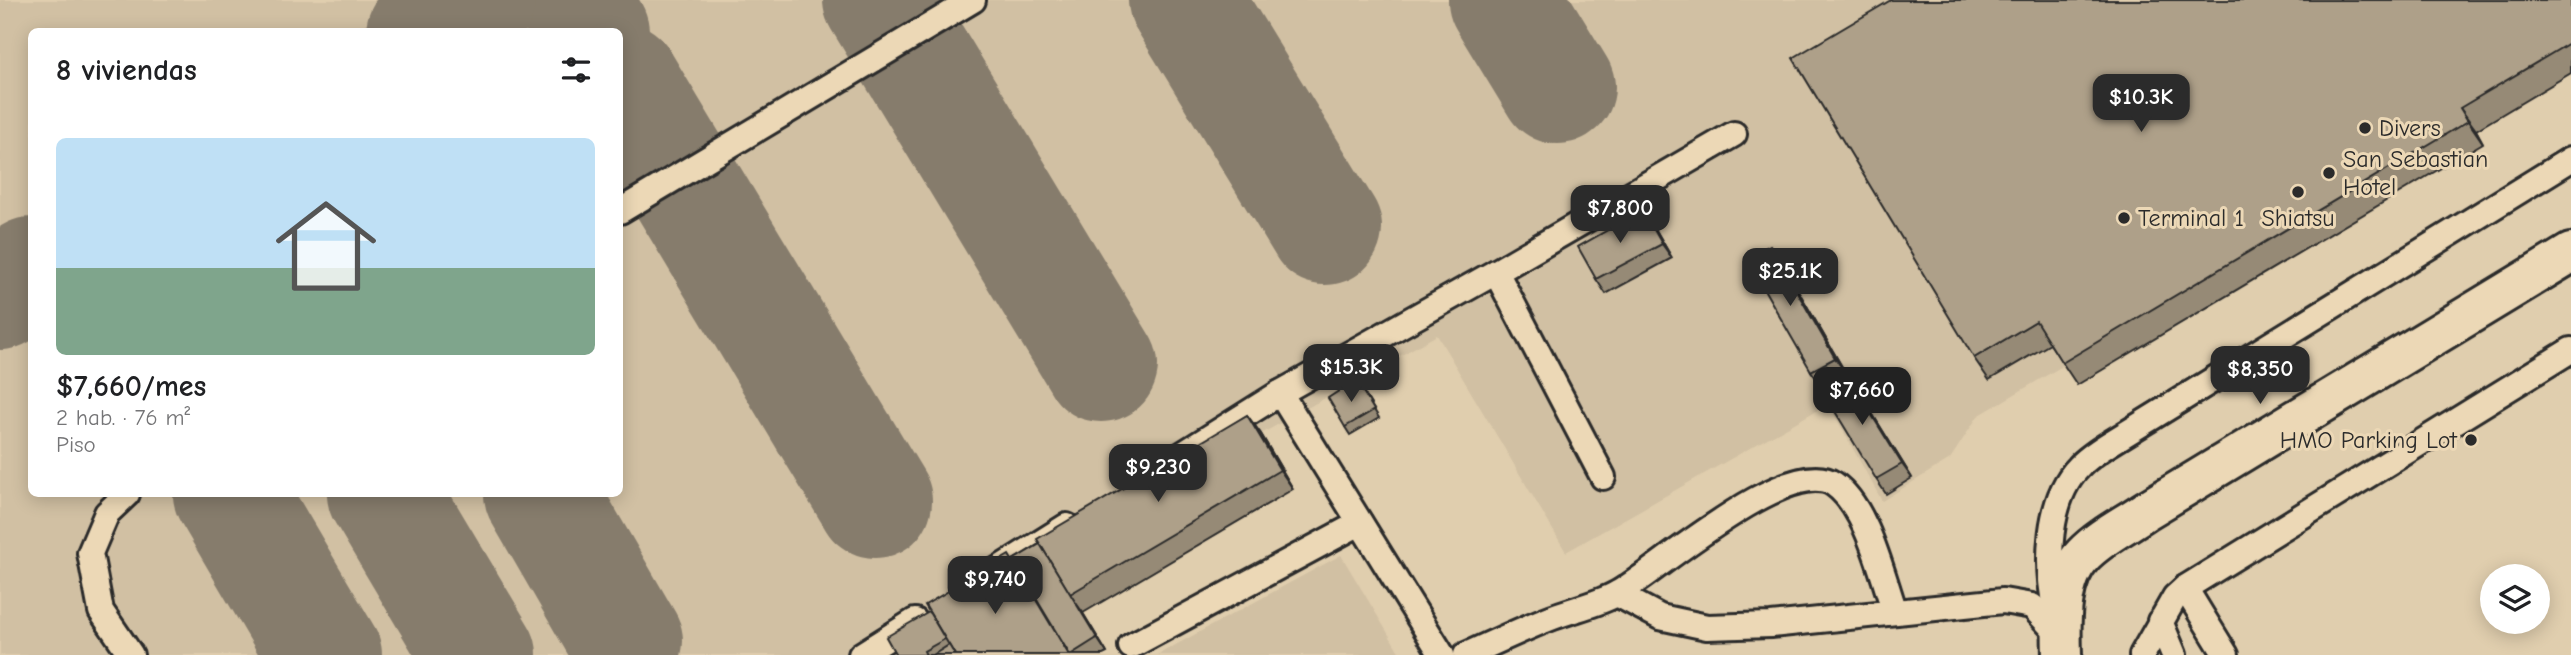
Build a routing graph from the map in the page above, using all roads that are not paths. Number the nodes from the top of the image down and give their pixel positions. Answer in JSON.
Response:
{"nodes":[{"id":1,"x":973,"y":0,"type":"edge"},
{"id":2,"x":1734,"y":134,"type":"dead end"},
{"id":3,"x":2571,"y":159,"type":"edge"},
{"id":4,"x":623,"y":209,"type":"edge"},
{"id":5,"x":2571,"y":253,"type":"edge"},
{"id":6,"x":1496,"y":272,"type":"junction"},
{"id":7,"x":2571,"y":350,"type":"edge"},
{"id":8,"x":1280,"y":393,"type":"junction"},
{"id":9,"x":1152,"y":473,"type":"edge"},
{"id":10,"x":1603,"y":477,"type":"dead end"},
{"id":11,"x":124,"y":497,"type":"edge"},
{"id":12,"x":1082,"y":517,"type":"edge"},
{"id":13,"x":1360,"y":523,"type":"junction"},
{"id":14,"x":977,"y":582,"type":"edge"},
{"id":15,"x":2185,"y":588,"type":"junction"},
{"id":16,"x":1617,"y":594,"type":"junction"},
{"id":17,"x":931,"y":611,"type":"edge"},
{"id":18,"x":1895,"y":612,"type":"junction"},
{"id":19,"x":2160,"y":621,"type":"junction"},
{"id":20,"x":1131,"y":646,"type":"dead end"},
{"id":21,"x":2062,"y":647,"type":"edge"},
{"id":22,"x":131,"y":655,"type":"edge"},
{"id":23,"x":861,"y":655,"type":"edge"},
{"id":24,"x":1442,"y":655,"type":"edge"},
{"id":25,"x":1466,"y":655,"type":"edge"},
{"id":26,"x":2142,"y":655,"type":"edge"},
{"id":27,"x":2174,"y":655,"type":"edge"},
{"id":28,"x":2226,"y":655,"type":"edge"}],
"edges":[{"from":1,"to":4,"type":"lane"},
{"from":2,"to":6,"type":"lane"},
{"from":3,"to":21,"type":"lane"},
{"from":5,"to":21,"type":"street"},
{"from":6,"to":8,"type":"lane"},
{"from":6,"to":10,"type":"lane"},
{"from":7,"to":15,"type":"lane"},
{"from":8,"to":9,"type":"lane"},
{"from":8,"to":13,"type":"lane"},
{"from":11,"to":22,"type":"lane"},
{"from":12,"to":14,"type":"lane"},
{"from":13,"to":20,"type":"lane"},
{"from":13,"to":24,"type":"lane"},
{"from":15,"to":19,"type":"lane"},
{"from":15,"to":28,"type":"lane"},
{"from":16,"to":18,"type":"lane"},
{"from":16,"to":18,"type":"lane"},
{"from":16,"to":25,"type":"lane"},
{"from":17,"to":23,"type":"lane"},
{"from":18,"to":21,"type":"lane"},
{"from":19,"to":26,"type":"lane"},
{"from":19,"to":27,"type":"lane"}]}
